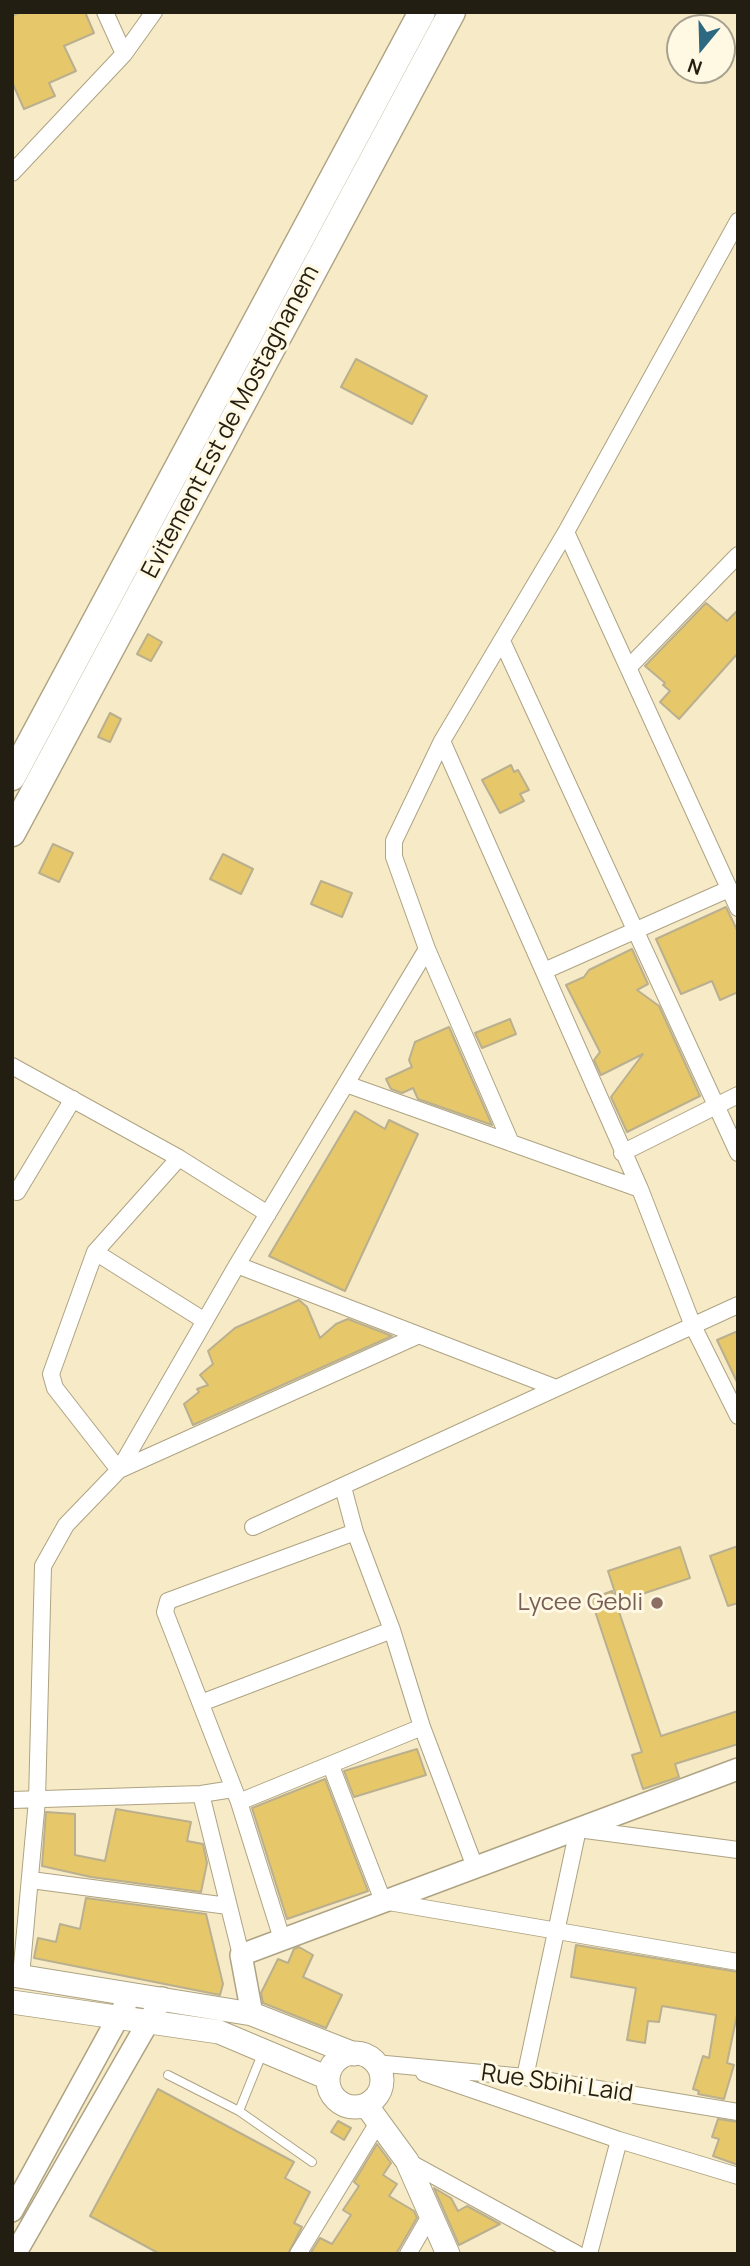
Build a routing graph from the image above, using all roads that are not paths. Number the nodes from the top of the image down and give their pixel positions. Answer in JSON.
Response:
{"nodes":[{"id":1,"x":105,"y":12,"type":"edge"},
{"id":2,"x":154,"y":12,"type":"edge"},
{"id":3,"x":422,"y":12,"type":"edge"},
{"id":4,"x":452,"y":12,"type":"edge"},
{"id":5,"x":124,"y":54,"type":"junction"},
{"id":6,"x":12,"y":173,"type":"edge"},
{"id":7,"x":738,"y":221,"type":"edge"},
{"id":8,"x":566,"y":532,"type":"junction"},
{"id":9,"x":738,"y":555,"type":"edge"},
{"id":10,"x":502,"y":641,"type":"junction"},
{"id":11,"x":628,"y":668,"type":"junction"},
{"id":12,"x":442,"y":741,"type":"junction"},
{"id":13,"x":12,"y":777,"type":"edge"},
{"id":14,"x":12,"y":833,"type":"edge"},
{"id":15,"x":729,"y":890,"type":"junction"},
{"id":16,"x":738,"y":908,"type":"edge"},
{"id":17,"x":635,"y":930,"type":"junction"},
{"id":18,"x":427,"y":949,"type":"junction"},
{"id":19,"x":544,"y":971,"type":"junction"},
{"id":20,"x":12,"y":1066,"type":"edge"},
{"id":21,"x":346,"y":1084,"type":"junction"},
{"id":22,"x":738,"y":1094,"type":"edge"},
{"id":23,"x":73,"y":1099,"type":"junction"},
{"id":24,"x":715,"y":1104,"type":"junction"},
{"id":25,"x":511,"y":1143,"type":"junction"},
{"id":26,"x":622,"y":1153,"type":"junction"},
{"id":27,"x":738,"y":1153,"type":"edge"},
{"id":28,"x":180,"y":1158,"type":"junction"},
{"id":29,"x":640,"y":1189,"type":"junction"},
{"id":30,"x":12,"y":1190,"type":"edge"},
{"id":31,"x":268,"y":1214,"type":"junction"},
{"id":32,"x":95,"y":1252,"type":"junction"},
{"id":33,"x":237,"y":1265,"type":"junction"},
{"id":34,"x":738,"y":1305,"type":"edge"},
{"id":35,"x":205,"y":1321,"type":"junction"},
{"id":36,"x":693,"y":1325,"type":"junction"},
{"id":37,"x":417,"y":1336,"type":"junction"},
{"id":38,"x":556,"y":1388,"type":"junction"},
{"id":39,"x":738,"y":1416,"type":"edge"},
{"id":40,"x":118,"y":1470,"type":"junction"},
{"id":41,"x":342,"y":1487,"type":"junction"},
{"id":42,"x":253,"y":1527,"type":"dead end"},
{"id":43,"x":355,"y":1532,"type":"junction"},
{"id":44,"x":392,"y":1630,"type":"junction"},
{"id":45,"x":201,"y":1703,"type":"junction"},
{"id":46,"x":422,"y":1727,"type":"junction"},
{"id":47,"x":331,"y":1766,"type":"junction"},
{"id":48,"x":738,"y":1769,"type":"edge"},
{"id":49,"x":201,"y":1794,"type":"junction"},
{"id":50,"x":236,"y":1796,"type":"junction"},
{"id":51,"x":12,"y":1800,"type":"edge"},
{"id":52,"x":37,"y":1800,"type":"junction"},
{"id":53,"x":578,"y":1829,"type":"junction"},
{"id":54,"x":738,"y":1850,"type":"edge"},
{"id":55,"x":475,"y":1867,"type":"junction"},
{"id":56,"x":31,"y":1880,"type":"junction"},
{"id":57,"x":383,"y":1901,"type":"junction"},
{"id":58,"x":228,"y":1906,"type":"junction"},
{"id":59,"x":554,"y":1932,"type":"junction"},
{"id":60,"x":282,"y":1939,"type":"junction"},
{"id":61,"x":241,"y":1955,"type":"junction"},
{"id":62,"x":738,"y":1962,"type":"edge"},
{"id":63,"x":17,"y":1976,"type":"edge"},
{"id":64,"x":132,"y":1992,"type":"junction"},
{"id":65,"x":162,"y":1998,"type":"junction"},
{"id":66,"x":12,"y":2002,"type":"edge"},
{"id":67,"x":252,"y":2014,"type":"junction"},
{"id":68,"x":117,"y":2018,"type":"junction"},
{"id":69,"x":147,"y":2020,"type":"junction"},
{"id":70,"x":263,"y":2051,"type":"junction"},
{"id":71,"x":354,"y":2054,"type":"junction"},
{"id":72,"x":375,"y":2063,"type":"junction"},
{"id":73,"x":398,"y":2064,"type":"junction"},
{"id":74,"x":168,"y":2075,"type":"dead end"},
{"id":75,"x":525,"y":2077,"type":"junction"},
{"id":76,"x":328,"y":2078,"type":"junction"},
{"id":77,"x":239,"y":2111,"type":"junction"},
{"id":78,"x":738,"y":2112,"type":"edge"},
{"id":79,"x":373,"y":2113,"type":"junction"},
{"id":80,"x":618,"y":2140,"type":"junction"},
{"id":81,"x":407,"y":2161,"type":"junction"},
{"id":82,"x":312,"y":2162,"type":"dead end"},
{"id":83,"x":738,"y":2176,"type":"edge"},
{"id":84,"x":12,"y":2210,"type":"edge"},
{"id":85,"x":430,"y":2216,"type":"junction"},
{"id":86,"x":15,"y":2254,"type":"edge"},
{"id":87,"x":298,"y":2254,"type":"edge"},
{"id":88,"x":408,"y":2254,"type":"edge"},
{"id":89,"x":448,"y":2254,"type":"edge"},
{"id":90,"x":577,"y":2254,"type":"edge"},
{"id":91,"x":589,"y":2254,"type":"edge"}],
"edges":[{"from":1,"to":5,"type":"street"},
{"from":2,"to":5,"type":"street"},
{"from":3,"to":13,"type":"highway","name":"Evitement Est de Mostaghanem"},
{"from":4,"to":14,"type":"highway","name":"Evitement Est de Mostaghanem"},
{"from":5,"to":6,"type":"street"},
{"from":7,"to":8,"type":"street"},
{"from":8,"to":10,"type":"street"},
{"from":8,"to":11,"type":"street"},
{"from":9,"to":11,"type":"street"},
{"from":10,"to":12,"type":"street"},
{"from":10,"to":17,"type":"street"},
{"from":11,"to":15,"type":"street"},
{"from":12,"to":18,"type":"street"},
{"from":12,"to":19,"type":"street"},
{"from":15,"to":16,"type":"street"},
{"from":15,"to":17,"type":"street"},
{"from":17,"to":19,"type":"street"},
{"from":17,"to":24,"type":"street"},
{"from":18,"to":21,"type":"street"},
{"from":18,"to":25,"type":"street"},
{"from":19,"to":26,"type":"street"},
{"from":20,"to":23,"type":"street"},
{"from":21,"to":25,"type":"street"},
{"from":21,"to":31,"type":"street"},
{"from":22,"to":24,"type":"street"},
{"from":23,"to":28,"type":"street"},
{"from":23,"to":30,"type":"street"},
{"from":24,"to":26,"type":"street"},
{"from":24,"to":27,"type":"street"},
{"from":25,"to":29,"type":"street"},
{"from":26,"to":29,"type":"street"},
{"from":28,"to":31,"type":"street"},
{"from":28,"to":32,"type":"street"},
{"from":29,"to":36,"type":"street"},
{"from":31,"to":33,"type":"street"},
{"from":32,"to":35,"type":"street"},
{"from":32,"to":40,"type":"street"},
{"from":33,"to":35,"type":"street"},
{"from":33,"to":37,"type":"street"},
{"from":34,"to":36,"type":"street"},
{"from":35,"to":40,"type":"street"},
{"from":36,"to":38,"type":"street"},
{"from":36,"to":39,"type":"street"},
{"from":37,"to":38,"type":"street"},
{"from":37,"to":40,"type":"street"},
{"from":38,"to":41,"type":"street"},
{"from":40,"to":52,"type":"street"},
{"from":41,"to":42,"type":"street"},
{"from":41,"to":43,"type":"street"},
{"from":43,"to":44,"type":"street"},
{"from":43,"to":45,"type":"street"},
{"from":44,"to":45,"type":"street"},
{"from":44,"to":46,"type":"street"},
{"from":45,"to":50,"type":"street"},
{"from":46,"to":47,"type":"street"},
{"from":46,"to":55,"type":"street"},
{"from":47,"to":50,"type":"street"},
{"from":47,"to":57,"type":"street"},
{"from":48,"to":53,"type":"street"},
{"from":49,"to":50,"type":"street"},
{"from":49,"to":52,"type":"street"},
{"from":49,"to":58,"type":"street"},
{"from":50,"to":60,"type":"street"},
{"from":51,"to":52,"type":"street"},
{"from":52,"to":56,"type":"street"},
{"from":53,"to":54,"type":"street"},
{"from":53,"to":55,"type":"street"},
{"from":53,"to":59,"type":"street"},
{"from":55,"to":57,"type":"street"},
{"from":56,"to":58,"type":"street"},
{"from":56,"to":63,"type":"street"},
{"from":57,"to":59,"type":"street"},
{"from":57,"to":60,"type":"street"},
{"from":58,"to":61,"type":"street"},
{"from":59,"to":62,"type":"street"},
{"from":59,"to":75,"type":"street"},
{"from":60,"to":61,"type":"street"},
{"from":61,"to":67,"type":"street"},
{"from":63,"to":64,"type":"main road"},
{"from":64,"to":65,"type":"main road"},
{"from":64,"to":68,"type":"street"},
{"from":65,"to":67,"type":"main road"},
{"from":65,"to":69,"type":"street"},
{"from":66,"to":68,"type":"main road"},
{"from":67,"to":71,"type":"main road"},
{"from":68,"to":69,"type":"main road"},
{"from":68,"to":84,"type":"street"},
{"from":69,"to":70,"type":"main road"},
{"from":69,"to":86,"type":"street"},
{"from":70,"to":76,"type":"main road"},
{"from":70,"to":77,"type":"lane"},
{"from":71,"to":72,"type":"main road"},
{"from":71,"to":76,"type":"main road"},
{"from":72,"to":73,"type":"street","name":"Rue Sbihi Laid"},
{"from":72,"to":79,"type":"main road"},
{"from":73,"to":75,"type":"street","name":"Rue Sbihi Laid"},
{"from":73,"to":80,"type":"street"},
{"from":74,"to":77,"type":"lane"},
{"from":75,"to":78,"type":"street","name":"Rue Sbihi Laid"},
{"from":76,"to":79,"type":"main road"},
{"from":77,"to":82,"type":"lane"},
{"from":79,"to":81,"type":"main road"},
{"from":79,"to":87,"type":"street"},
{"from":80,"to":83,"type":"street"},
{"from":80,"to":91,"type":"street"},
{"from":81,"to":85,"type":"main road"},
{"from":81,"to":90,"type":"street"},
{"from":85,"to":88,"type":"street"},
{"from":85,"to":89,"type":"main road"}]}
